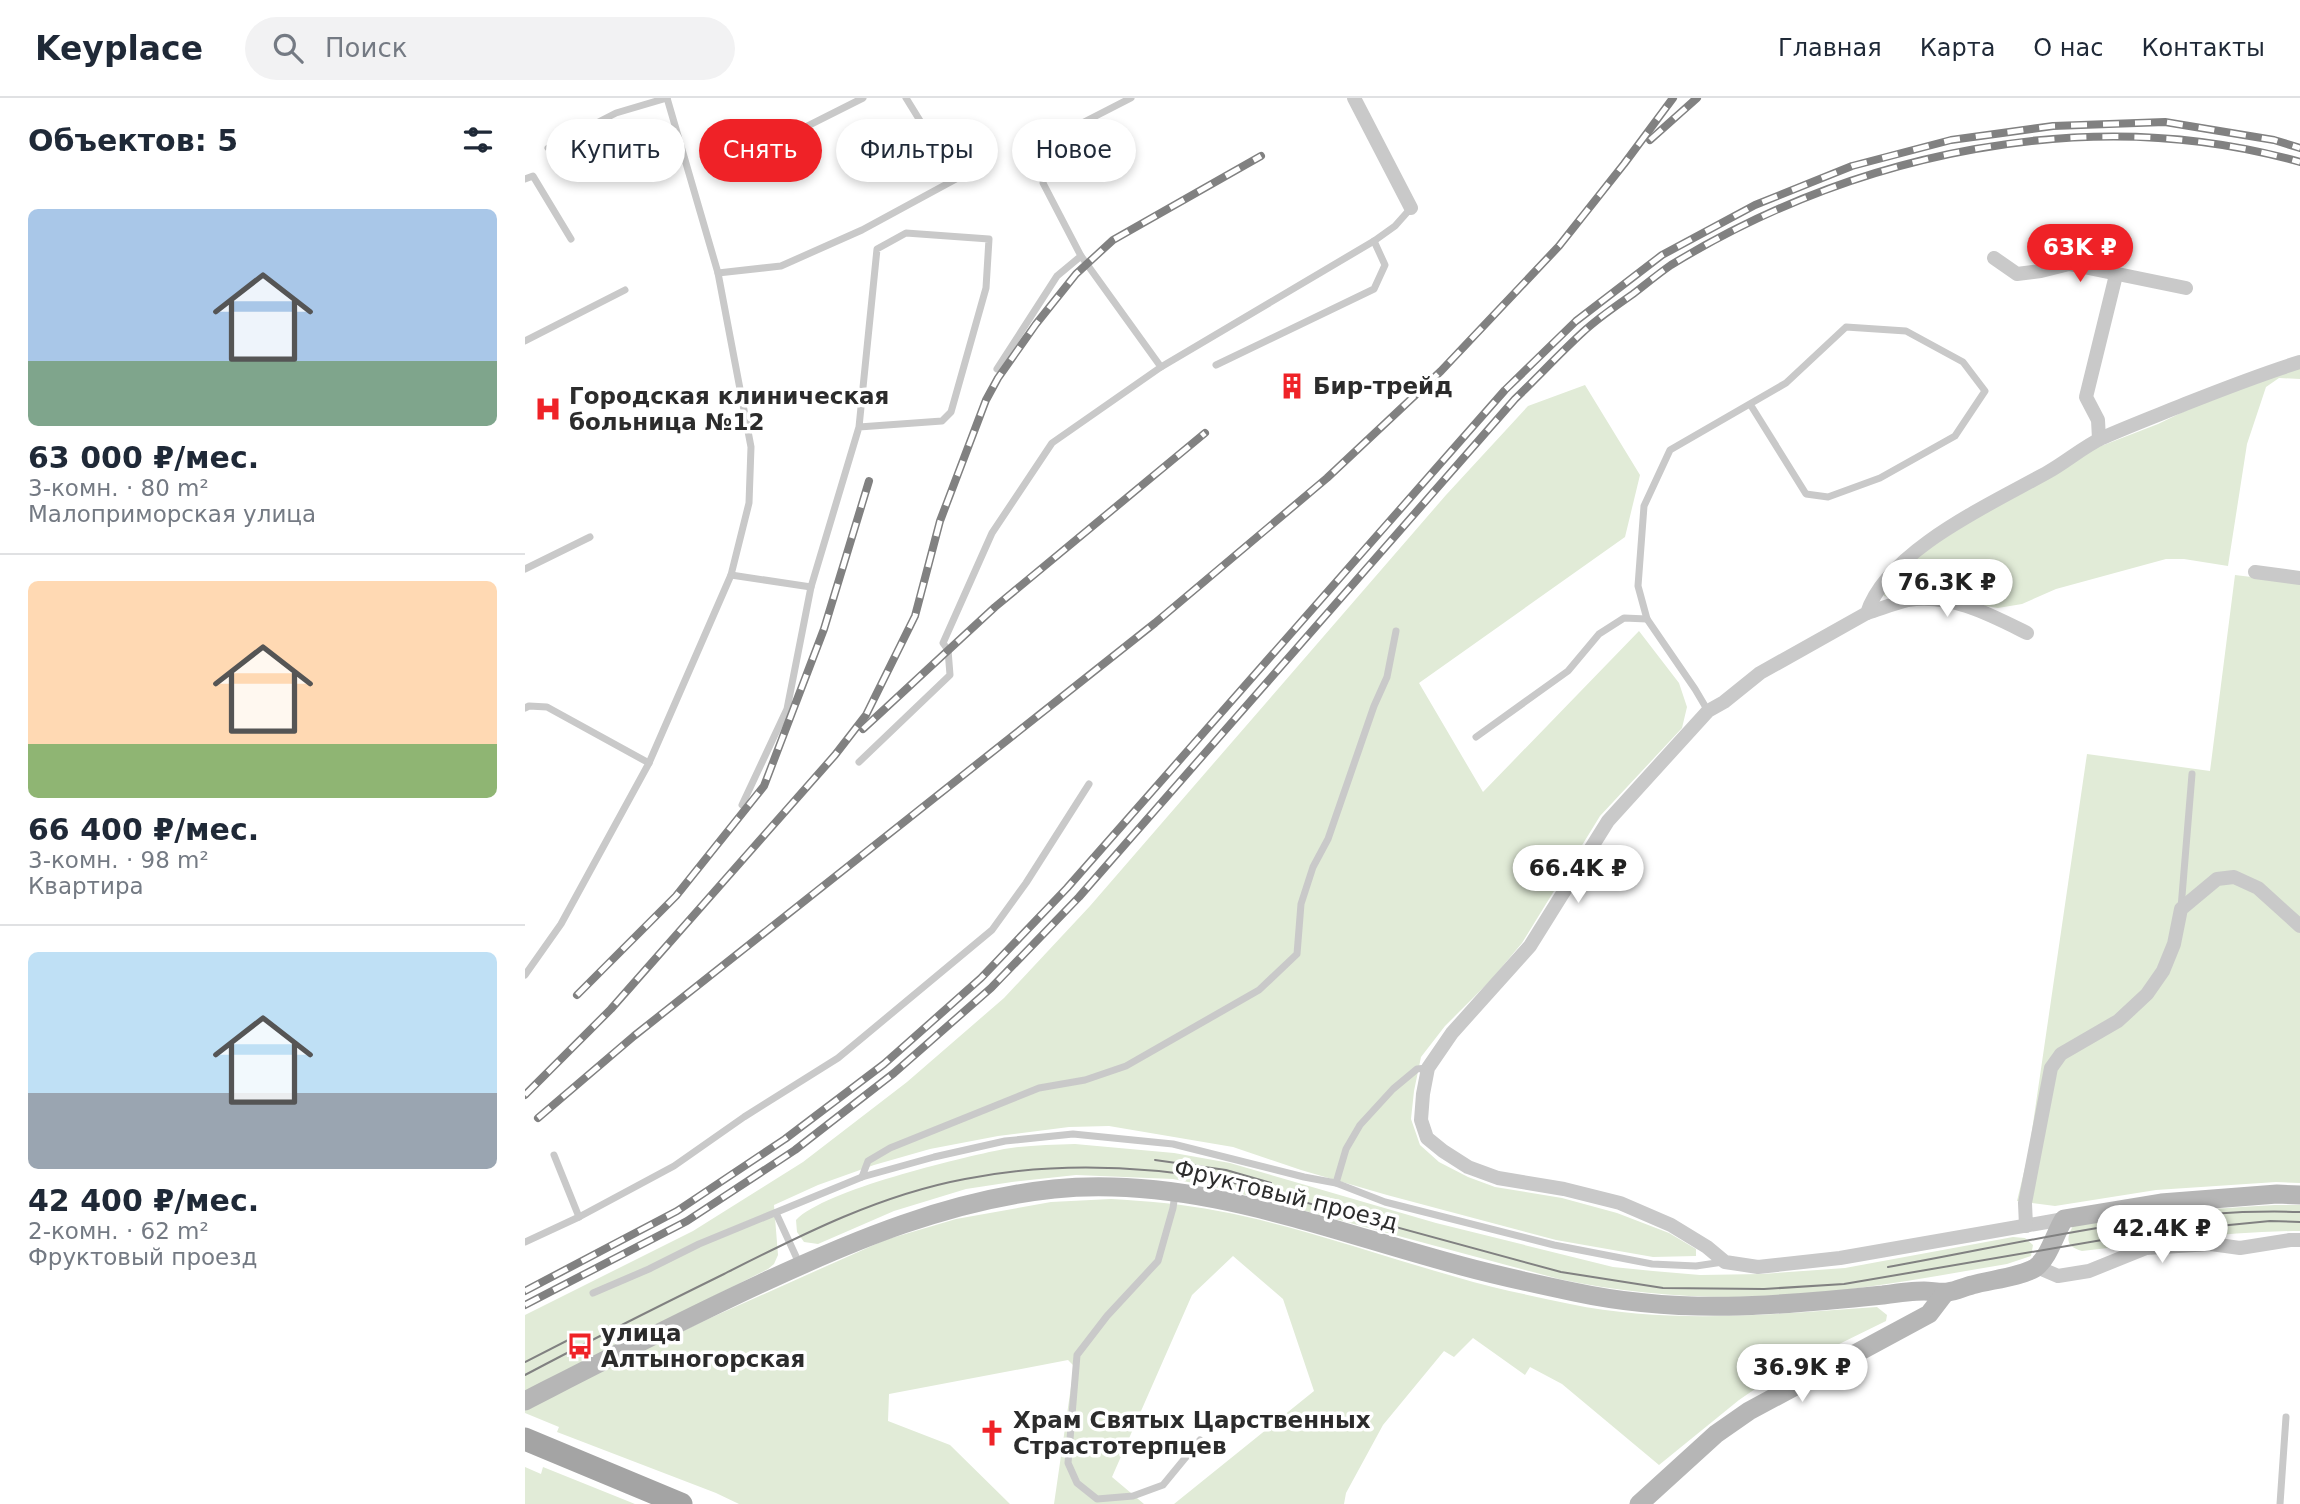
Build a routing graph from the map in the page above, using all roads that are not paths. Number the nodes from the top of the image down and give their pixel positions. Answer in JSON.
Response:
{"nodes":[{"id":1,"x":667,"y":98,"type":"edge"},
{"id":2,"x":863,"y":98,"type":"edge"},
{"id":3,"x":906,"y":98,"type":"edge"},
{"id":4,"x":1131,"y":98,"type":"edge"},
{"id":5,"x":1354,"y":98,"type":"edge"},
{"id":6,"x":604,"y":119,"type":"edge"},
{"id":7,"x":821,"y":119,"type":"edge"},
{"id":8,"x":525,"y":179,"type":"edge"},
{"id":9,"x":1412,"y":208,"type":"joint"},
{"id":10,"x":571,"y":239,"type":"dead end"},
{"id":11,"x":1374,"y":241,"type":"junction"},
{"id":12,"x":1081,"y":256,"type":"junction"},
{"id":13,"x":1994,"y":258,"type":"dead end"},
{"id":14,"x":719,"y":273,"type":"junction"},
{"id":15,"x":2116,"y":275,"type":"junction"},
{"id":16,"x":2186,"y":288,"type":"dead end"},
{"id":17,"x":625,"y":290,"type":"dead end"},
{"id":18,"x":525,"y":341,"type":"edge"},
{"id":19,"x":2300,"y":362,"type":"edge"},
{"id":20,"x":1216,"y":365,"type":"dead end"},
{"id":21,"x":1161,"y":367,"type":"junction"},
{"id":22,"x":997,"y":369,"type":"dead end"},
{"id":23,"x":1750,"y":404,"type":"junction"},
{"id":24,"x":859,"y":427,"type":"junction"},
{"id":25,"x":2099,"y":439,"type":"junction"},
{"id":26,"x":590,"y":537,"type":"dead end"},
{"id":27,"x":525,"y":569,"type":"edge"},
{"id":28,"x":2255,"y":572,"type":"dead end"},
{"id":29,"x":731,"y":575,"type":"junction"},
{"id":30,"x":2300,"y":578,"type":"edge"},
{"id":31,"x":811,"y":587,"type":"junction"},
{"id":32,"x":1867,"y":613,"type":"junction"},
{"id":33,"x":1647,"y":619,"type":"junction"},
{"id":34,"x":1396,"y":631,"type":"dead end"},
{"id":35,"x":2027,"y":633,"type":"dead end"},
{"id":36,"x":525,"y":708,"type":"edge"},
{"id":37,"x":1707,"y":711,"type":"junction"},
{"id":38,"x":1476,"y":737,"type":"dead end"},
{"id":39,"x":859,"y":762,"type":"dead end"},
{"id":40,"x":649,"y":763,"type":"junction"},
{"id":41,"x":2192,"y":774,"type":"dead end"},
{"id":42,"x":1089,"y":784,"type":"dead end"},
{"id":43,"x":742,"y":804,"type":"dead end"},
{"id":44,"x":2181,"y":909,"type":"junction"},
{"id":45,"x":2300,"y":926,"type":"edge"},
{"id":46,"x":525,"y":975,"type":"edge"},
{"id":47,"x":1428,"y":1068,"type":"junction"},
{"id":48,"x":554,"y":1155,"type":"dead end"},
{"id":49,"x":862,"y":1177,"type":"junction"},
{"id":50,"x":1336,"y":1183,"type":"junction"},
{"id":51,"x":1175,"y":1190,"type":"junction"},
{"id":52,"x":2300,"y":1195,"type":"edge"},
{"id":53,"x":776,"y":1213,"type":"junction"},
{"id":54,"x":579,"y":1217,"type":"junction"},
{"id":55,"x":2064,"y":1219,"type":"junction"},
{"id":56,"x":2026,"y":1226,"type":"junction"},
{"id":57,"x":2300,"y":1240,"type":"edge"},
{"id":58,"x":525,"y":1242,"type":"edge"},
{"id":59,"x":1725,"y":1262,"type":"junction"},
{"id":60,"x":800,"y":1265,"type":"junction"},
{"id":61,"x":2037,"y":1267,"type":"junction"},
{"id":62,"x":593,"y":1293,"type":"dead end"},
{"id":63,"x":1945,"y":1293,"type":"junction"},
{"id":64,"x":525,"y":1401,"type":"edge"},
{"id":65,"x":2286,"y":1417,"type":"dead end"},
{"id":66,"x":525,"y":1439,"type":"edge"},
{"id":67,"x":1200,"y":1440,"type":"dead end"},
{"id":68,"x":681,"y":1504,"type":"edge"},
{"id":69,"x":1639,"y":1504,"type":"edge"},
{"id":70,"x":2280,"y":1504,"type":"edge"}],
"edges":[{"from":1,"to":6,"type":"lane"},
{"from":1,"to":14,"type":"lane"},
{"from":2,"to":7,"type":"lane"},
{"from":3,"to":14,"type":"lane"},
{"from":4,"to":12,"type":"lane"},
{"from":5,"to":9,"type":"street"},
{"from":8,"to":10,"type":"lane"},
{"from":9,"to":11,"type":"lane"},
{"from":11,"to":20,"type":"lane"},
{"from":11,"to":21,"type":"lane"},
{"from":12,"to":21,"type":"lane"},
{"from":12,"to":22,"type":"lane"},
{"from":13,"to":15,"type":"street"},
{"from":14,"to":29,"type":"lane"},
{"from":15,"to":16,"type":"street"},
{"from":15,"to":25,"type":"street"},
{"from":17,"to":18,"type":"lane"},
{"from":19,"to":25,"type":"street"},
{"from":21,"to":39,"type":"lane"},
{"from":23,"to":23,"type":"lane"},
{"from":23,"to":33,"type":"lane"},
{"from":24,"to":24,"type":"lane"},
{"from":24,"to":31,"type":"lane"},
{"from":25,"to":32,"type":"street"},
{"from":26,"to":27,"type":"lane"},
{"from":28,"to":30,"type":"street"},
{"from":29,"to":31,"type":"lane"},
{"from":29,"to":40,"type":"lane"},
{"from":31,"to":43,"type":"lane"},
{"from":32,"to":35,"type":"street"},
{"from":32,"to":37,"type":"street"},
{"from":33,"to":37,"type":"lane"},
{"from":33,"to":38,"type":"lane"},
{"from":34,"to":49,"type":"lane"},
{"from":36,"to":40,"type":"lane"},
{"from":37,"to":47,"type":"street"},
{"from":40,"to":46,"type":"lane"},
{"from":41,"to":44,"type":"lane"},
{"from":42,"to":54,"type":"lane"},
{"from":44,"to":45,"type":"street"},
{"from":44,"to":56,"type":"street"},
{"from":47,"to":50,"type":"lane"},
{"from":47,"to":59,"type":"street"},
{"from":48,"to":54,"type":"lane"},
{"from":49,"to":50,"type":"lane"},
{"from":49,"to":53,"type":"lane"},
{"from":50,"to":59,"type":"lane"},
{"from":51,"to":60,"type":"street","name":"Фруктовый проезд"},
{"from":51,"to":63,"type":"street","name":"Фруктовый проезд"},
{"from":51,"to":67,"type":"lane"},
{"from":52,"to":55,"type":"street"},
{"from":53,"to":60,"type":"lane"},
{"from":53,"to":62,"type":"lane"},
{"from":54,"to":58,"type":"lane"},
{"from":55,"to":56,"type":"street"},
{"from":55,"to":61,"type":"street"},
{"from":56,"to":59,"type":"street"},
{"from":57,"to":61,"type":"street"},
{"from":60,"to":64,"type":"street","name":"Фруктовый проезд"},
{"from":61,"to":63,"type":"street","name":"Фруктовый проезд"},
{"from":63,"to":69,"type":"street"},
{"from":65,"to":70,"type":"lane"},
{"from":66,"to":68,"type":"main road"}]}
